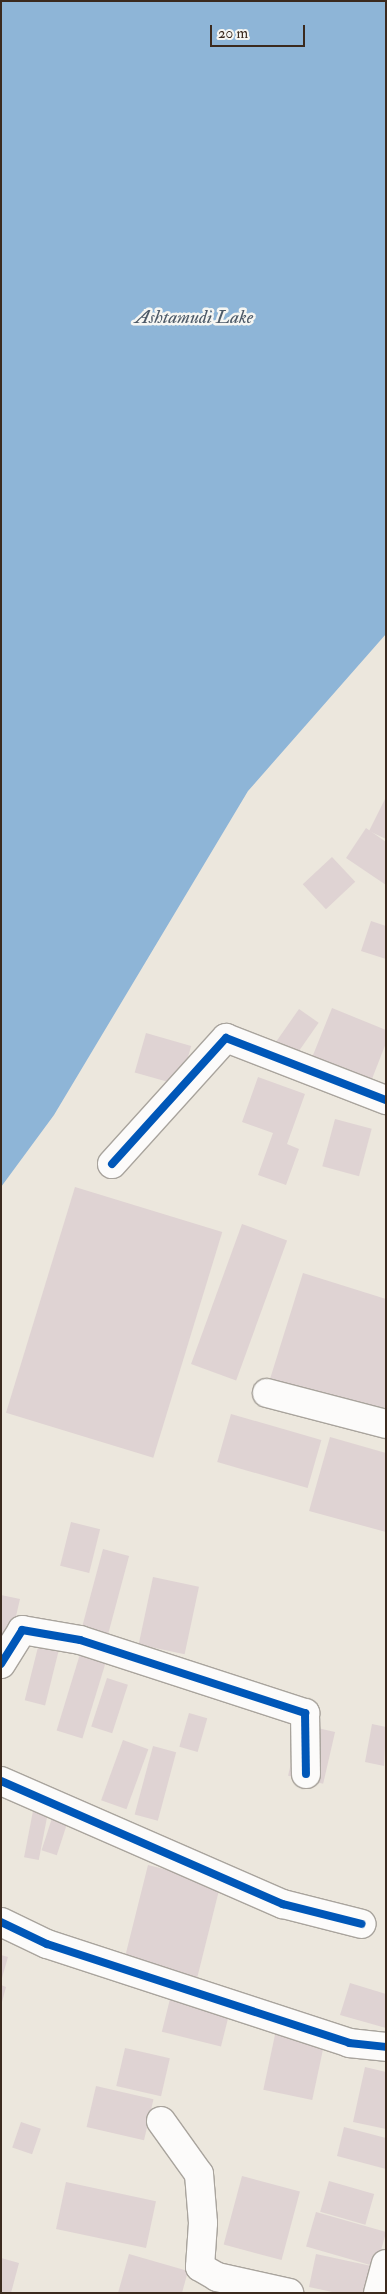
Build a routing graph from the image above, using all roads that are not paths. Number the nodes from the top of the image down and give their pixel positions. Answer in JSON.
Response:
{"nodes":[{"id":1,"x":386,"y":1100,"type":"edge"},
{"id":2,"x":112,"y":1164,"type":"dead end"},
{"id":3,"x":267,"y":1393,"type":"dead end"},
{"id":4,"x":386,"y":1424,"type":"edge"},
{"id":5,"x":1,"y":1664,"type":"edge"},
{"id":6,"x":306,"y":1774,"type":"dead end"},
{"id":7,"x":1,"y":1781,"type":"edge"},
{"id":8,"x":1,"y":1922,"type":"edge"},
{"id":9,"x":362,"y":1924,"type":"dead end"},
{"id":10,"x":386,"y":2047,"type":"edge"},
{"id":11,"x":161,"y":2120,"type":"dead end"},
{"id":12,"x":289,"y":2293,"type":"edge"}],
"edges":[{"from":1,"to":2,"type":"street"},
{"from":3,"to":4,"type":"street"},
{"from":5,"to":6,"type":"street"},
{"from":7,"to":9,"type":"street"},
{"from":8,"to":10,"type":"street"},
{"from":11,"to":12,"type":"street"}]}
